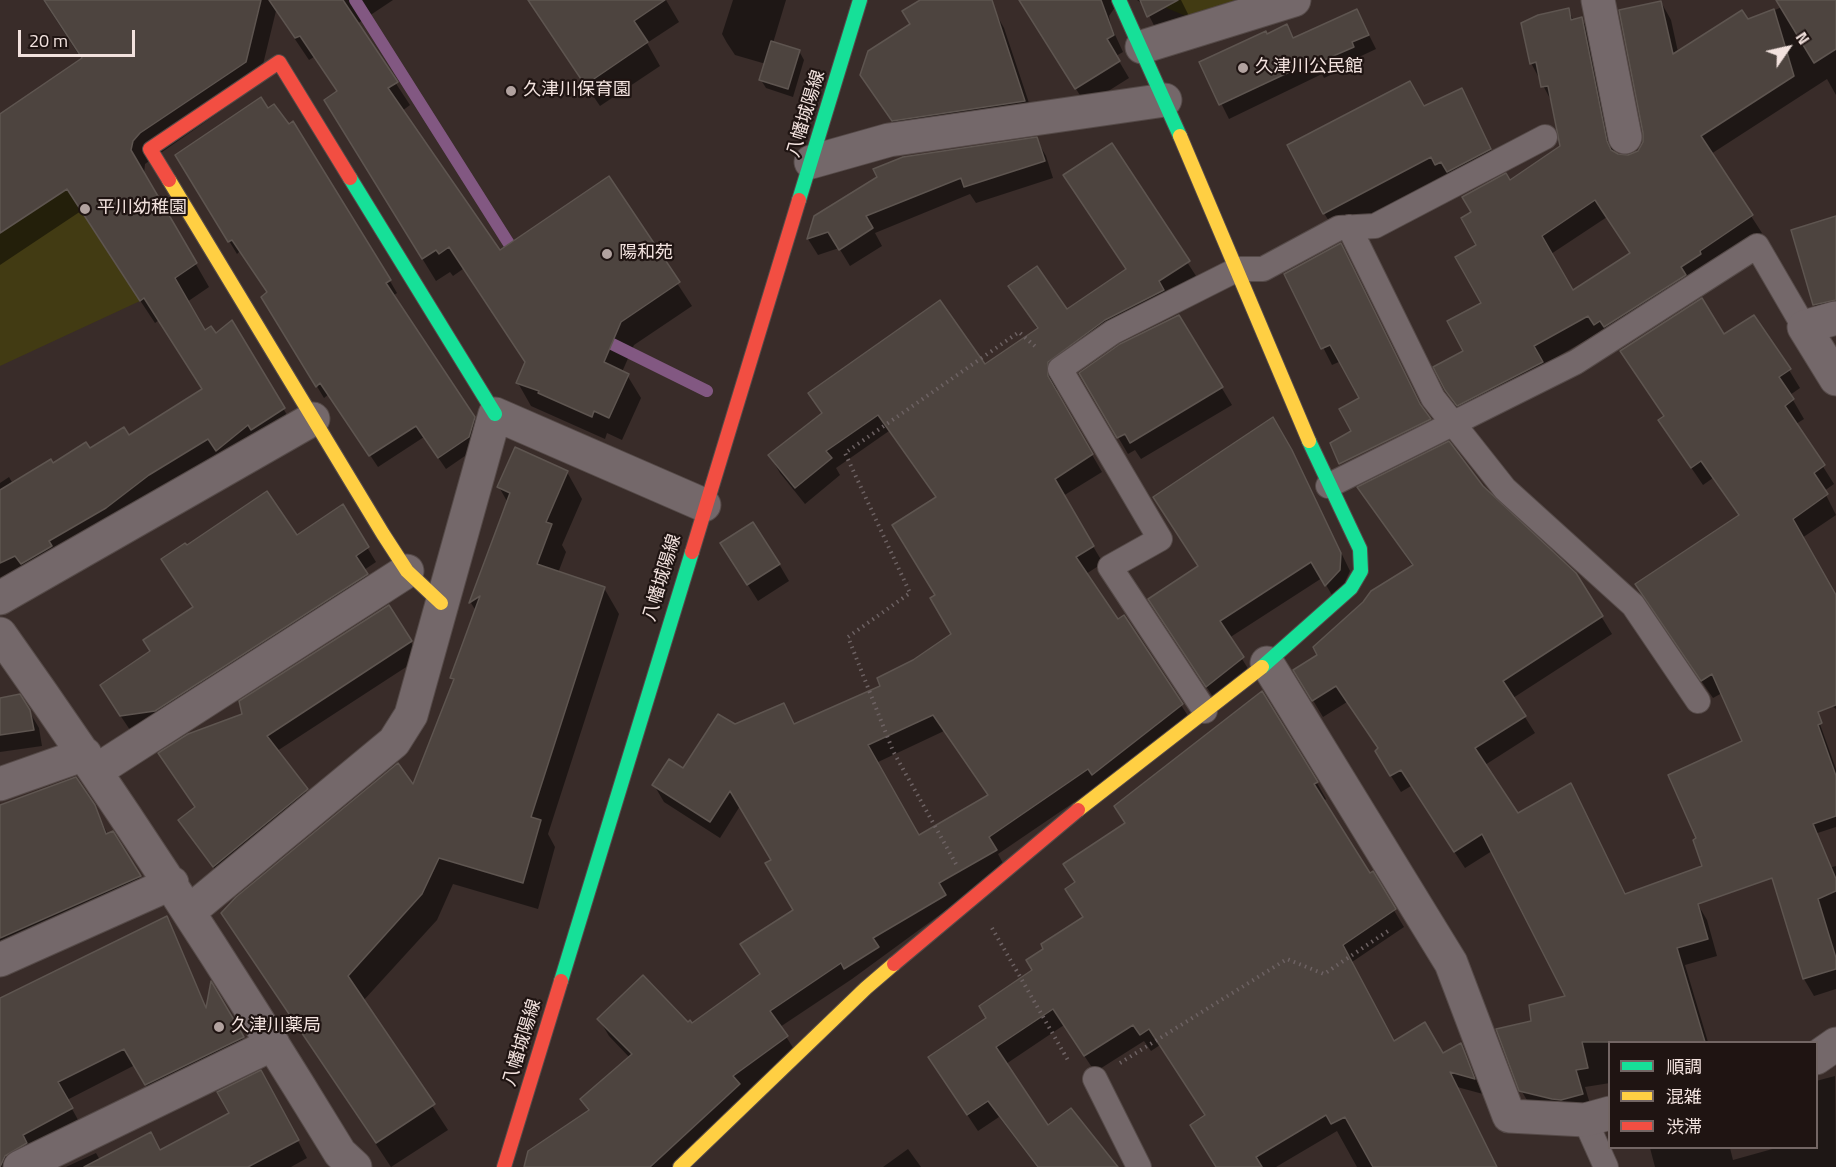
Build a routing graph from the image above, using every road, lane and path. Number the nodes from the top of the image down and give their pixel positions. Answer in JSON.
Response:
{"nodes":[{"id":1,"x":860,"y":0,"type":"edge"},
{"id":2,"x":1119,"y":0,"type":"edge"},
{"id":3,"x":1294,"y":0,"type":"edge"},
{"id":4,"x":1598,"y":0,"type":"edge"},
{"id":5,"x":1142,"y":47,"type":"junction"},
{"id":6,"x":1166,"y":100,"type":"junction"},
{"id":7,"x":1625,"y":137,"type":"dead end"},
{"id":8,"x":1545,"y":138,"type":"dead end"},
{"id":9,"x":811,"y":162,"type":"junction"},
{"id":10,"x":1349,"y":227,"type":"junction"},
{"id":11,"x":1238,"y":269,"type":"junction"},
{"id":12,"x":1836,"y":318,"type":"edge"},
{"id":13,"x":1804,"y":327,"type":"junction"},
{"id":14,"x":1060,"y":369,"type":"junction"},
{"id":15,"x":1836,"y":379,"type":"edge"},
{"id":16,"x":495,"y":414,"type":"junction"},
{"id":17,"x":313,"y":419,"type":"junction"},
{"id":18,"x":1453,"y":424,"type":"junction"},
{"id":19,"x":1328,"y":486,"type":"junction"},
{"id":20,"x":704,"y":505,"type":"junction"},
{"id":21,"x":407,"y":571,"type":"junction"},
{"id":22,"x":0,"y":598,"type":"edge"},
{"id":23,"x":441,"y":603,"type":"junction"},
{"id":24,"x":0,"y":634,"type":"edge"},
{"id":25,"x":1267,"y":663,"type":"junction"},
{"id":26,"x":1698,"y":701,"type":"dead end"},
{"id":27,"x":1205,"y":711,"type":"junction"},
{"id":28,"x":91,"y":762,"type":"junction"},
{"id":29,"x":0,"y":784,"type":"edge"},
{"id":30,"x":171,"y":883,"type":"junction"},
{"id":31,"x":974,"y":897,"type":"junction"},
{"id":32,"x":1419,"y":910,"type":"junction"},
{"id":33,"x":190,"y":911,"type":"junction"},
{"id":34,"x":0,"y":960,"type":"edge"},
{"id":35,"x":273,"y":1044,"type":"junction"},
{"id":36,"x":1836,"y":1044,"type":"edge"},
{"id":37,"x":1818,"y":1057,"type":"edge"},
{"id":38,"x":1095,"y":1079,"type":"junction"},
{"id":39,"x":1597,"y":1117,"type":"edge"},
{"id":40,"x":20,"y":1167,"type":"edge"},
{"id":41,"x":355,"y":1167,"type":"edge"},
{"id":42,"x":504,"y":1167,"type":"edge"},
{"id":43,"x":680,"y":1167,"type":"edge"},
{"id":44,"x":1139,"y":1167,"type":"edge"},
{"id":45,"x":1606,"y":1167,"type":"edge"}],
"edges":[{"from":1,"to":9,"type":"street","name":"八幡城陽線"},
{"from":2,"to":5,"type":"street"},
{"from":3,"to":5,"type":"street"},
{"from":4,"to":7,"type":"street"},
{"from":5,"to":6,"type":"street"},
{"from":6,"to":9,"type":"street"},
{"from":6,"to":11,"type":"street"},
{"from":8,"to":10,"type":"lane"},
{"from":9,"to":20,"type":"street","name":"八幡城陽線"},
{"from":10,"to":11,"type":"lane"},
{"from":10,"to":18,"type":"lane"},
{"from":11,"to":14,"type":"lane"},
{"from":11,"to":19,"type":"street"},
{"from":12,"to":13,"type":"street"},
{"from":13,"to":15,"type":"street"},
{"from":13,"to":18,"type":"lane"},
{"from":14,"to":27,"type":"lane"},
{"from":14,"to":31,"type":"path"},
{"from":16,"to":17,"type":"street"},
{"from":16,"to":20,"type":"street"},
{"from":16,"to":23,"type":"street"},
{"from":17,"to":21,"type":"street"},
{"from":17,"to":22,"type":"street"},
{"from":18,"to":19,"type":"lane"},
{"from":18,"to":26,"type":"lane"},
{"from":19,"to":25,"type":"street"},
{"from":20,"to":42,"type":"street","name":"八幡城陽線"},
{"from":21,"to":23,"type":"street"},
{"from":21,"to":28,"type":"street"},
{"from":23,"to":33,"type":"street"},
{"from":24,"to":28,"type":"street"},
{"from":25,"to":27,"type":"street"},
{"from":25,"to":32,"type":"street"},
{"from":27,"to":31,"type":"street"},
{"from":28,"to":29,"type":"street"},
{"from":28,"to":30,"type":"street"},
{"from":30,"to":33,"type":"street"},
{"from":30,"to":34,"type":"street"},
{"from":31,"to":38,"type":"path"},
{"from":31,"to":43,"type":"street"},
{"from":32,"to":38,"type":"path"},
{"from":32,"to":39,"type":"street"},
{"from":33,"to":35,"type":"street"},
{"from":35,"to":40,"type":"street"},
{"from":35,"to":41,"type":"street"},
{"from":36,"to":37,"type":"street"},
{"from":38,"to":44,"type":"lane"},
{"from":39,"to":45,"type":"lane"}]}
